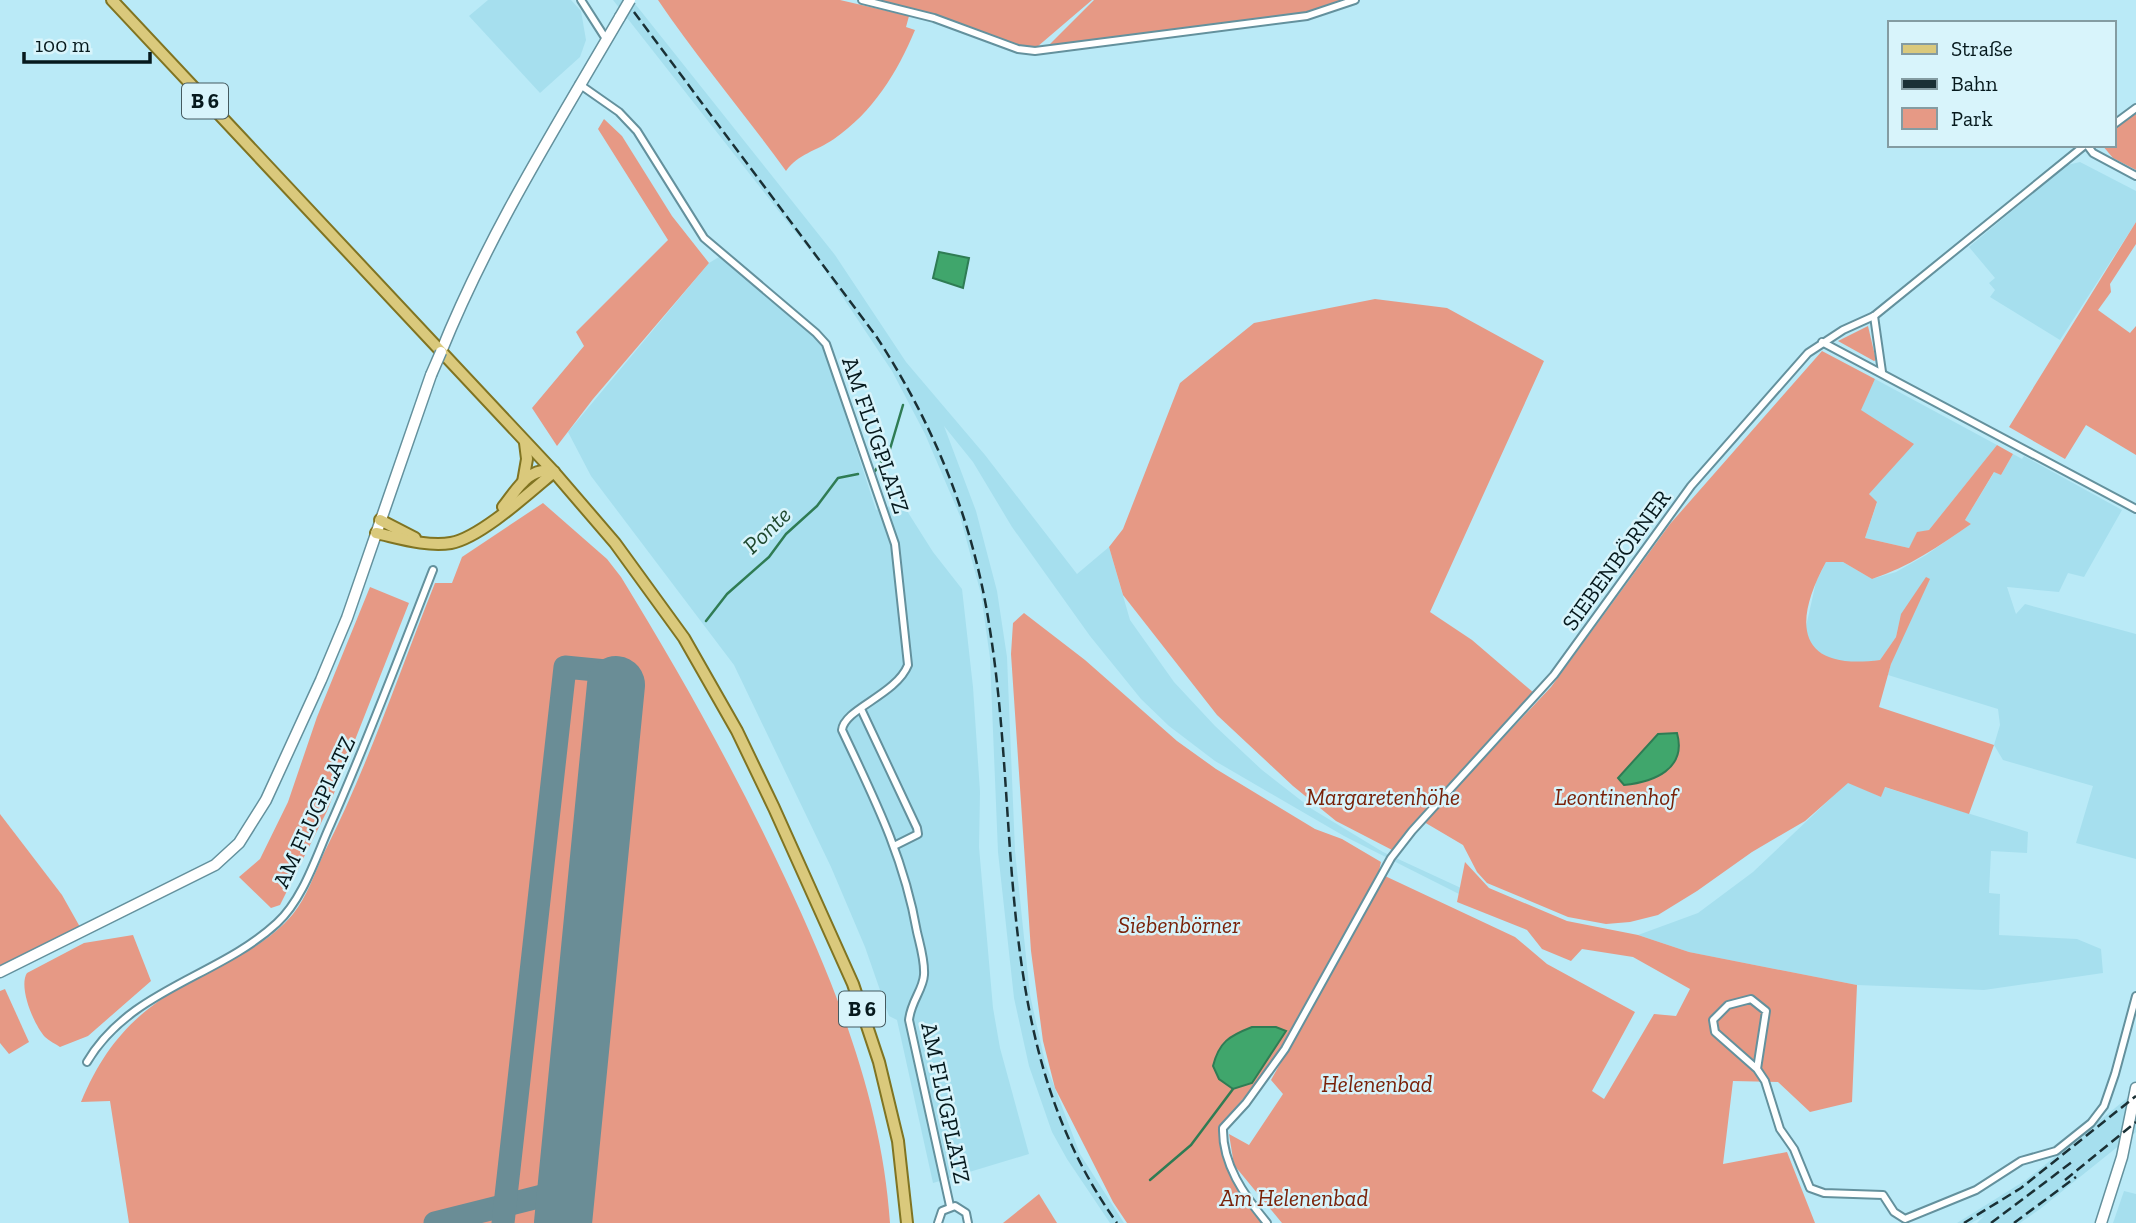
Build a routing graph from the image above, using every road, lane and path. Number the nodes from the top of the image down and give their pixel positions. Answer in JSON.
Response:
{"nodes":[{"id":1,"x":112,"y":0,"type":"edge"},
{"id":2,"x":581,"y":0,"type":"edge"},
{"id":3,"x":629,"y":0,"type":"edge"},
{"id":4,"x":862,"y":0,"type":"edge"},
{"id":5,"x":1355,"y":0,"type":"edge"},
{"id":6,"x":607,"y":39,"type":"junction"},
{"id":7,"x":579,"y":84,"type":"junction"},
{"id":8,"x":2136,"y":108,"type":"edge"},
{"id":9,"x":2115,"y":124,"type":"edge"},
{"id":10,"x":2084,"y":147,"type":"edge"},
{"id":11,"x":2088,"y":147,"type":"edge"},
{"id":12,"x":2136,"y":176,"type":"edge"},
{"id":13,"x":1874,"y":316,"type":"junction"},
{"id":14,"x":1822,"y":342,"type":"junction"},
{"id":15,"x":1882,"y":372,"type":"junction"},
{"id":16,"x":525,"y":443,"type":"junction"},
{"id":17,"x":554,"y":472,"type":"junction"},
{"id":18,"x":522,"y":483,"type":"junction"},
{"id":19,"x":2136,"y":509,"type":"edge"},
{"id":20,"x":380,"y":520,"type":"junction"},
{"id":21,"x":491,"y":520,"type":"junction"},
{"id":22,"x":376,"y":533,"type":"junction"},
{"id":23,"x":420,"y":541,"type":"junction"},
{"id":24,"x":433,"y":570,"type":"dead end"},
{"id":25,"x":861,"y":709,"type":"junction"},
{"id":26,"x":896,"y":845,"type":"junction"},
{"id":27,"x":0,"y":972,"type":"edge"},
{"id":28,"x":2136,"y":996,"type":"edge"},
{"id":29,"x":87,"y":1062,"type":"dead end"},
{"id":30,"x":1757,"y":1069,"type":"junction"},
{"id":31,"x":2136,"y":1088,"type":"edge"},
{"id":32,"x":950,"y":1206,"type":"junction"},
{"id":33,"x":907,"y":1223,"type":"edge"},
{"id":34,"x":938,"y":1223,"type":"edge"},
{"id":35,"x":968,"y":1223,"type":"edge"},
{"id":36,"x":1267,"y":1223,"type":"edge"},
{"id":37,"x":2101,"y":1223,"type":"edge"}],
"edges":[{"from":1,"to":16,"type":"main road","number":"B 6"},
{"from":2,"to":6,"type":"street"},
{"from":3,"to":6,"type":"street","bridge":true},
{"from":4,"to":5,"type":"street"},
{"from":6,"to":7,"type":"street"},
{"from":7,"to":20,"type":"street","bridge":true},
{"from":7,"to":25,"type":"street","name":"AM FLUGPLATZ"},
{"from":8,"to":9,"type":"street"},
{"from":10,"to":13,"type":"street","name":"SIEBENBÖRNER"},
{"from":11,"to":12,"type":"street"},
{"from":13,"to":14,"type":"street","name":"SIEBENBÖRNER"},
{"from":13,"to":15,"type":"street"},
{"from":14,"to":15,"type":"street"},
{"from":14,"to":36,"type":"street","name":"SIEBENBÖRNER"},
{"from":15,"to":19,"type":"street"},
{"from":16,"to":17,"type":"main road","number":"B 6"},
{"from":16,"to":18,"type":"main road"},
{"from":17,"to":18,"type":"main road"},
{"from":17,"to":21,"type":"main road"},
{"from":17,"to":33,"type":"main road","number":"B 6"},
{"from":18,"to":21,"type":"main road"},
{"from":20,"to":22,"type":"street"},
{"from":20,"to":23,"type":"main road"},
{"from":21,"to":23,"type":"main road"},
{"from":22,"to":23,"type":"main road"},
{"from":22,"to":27,"type":"street"},
{"from":24,"to":29,"type":"street","name":"AM FLUGPLATZ"},
{"from":25,"to":26,"type":"street","name":"AM FLUGPLATZ"},
{"from":25,"to":26,"type":"street"},
{"from":26,"to":32,"type":"street","name":"AM FLUGPLATZ"},
{"from":28,"to":30,"type":"street"},
{"from":30,"to":30,"type":"street"},
{"from":31,"to":37,"type":"street"},
{"from":32,"to":34,"type":"street","name":"AM FLUGPLATZ"},
{"from":32,"to":35,"type":"street","name":"AM FLUGPLATZ"}]}
